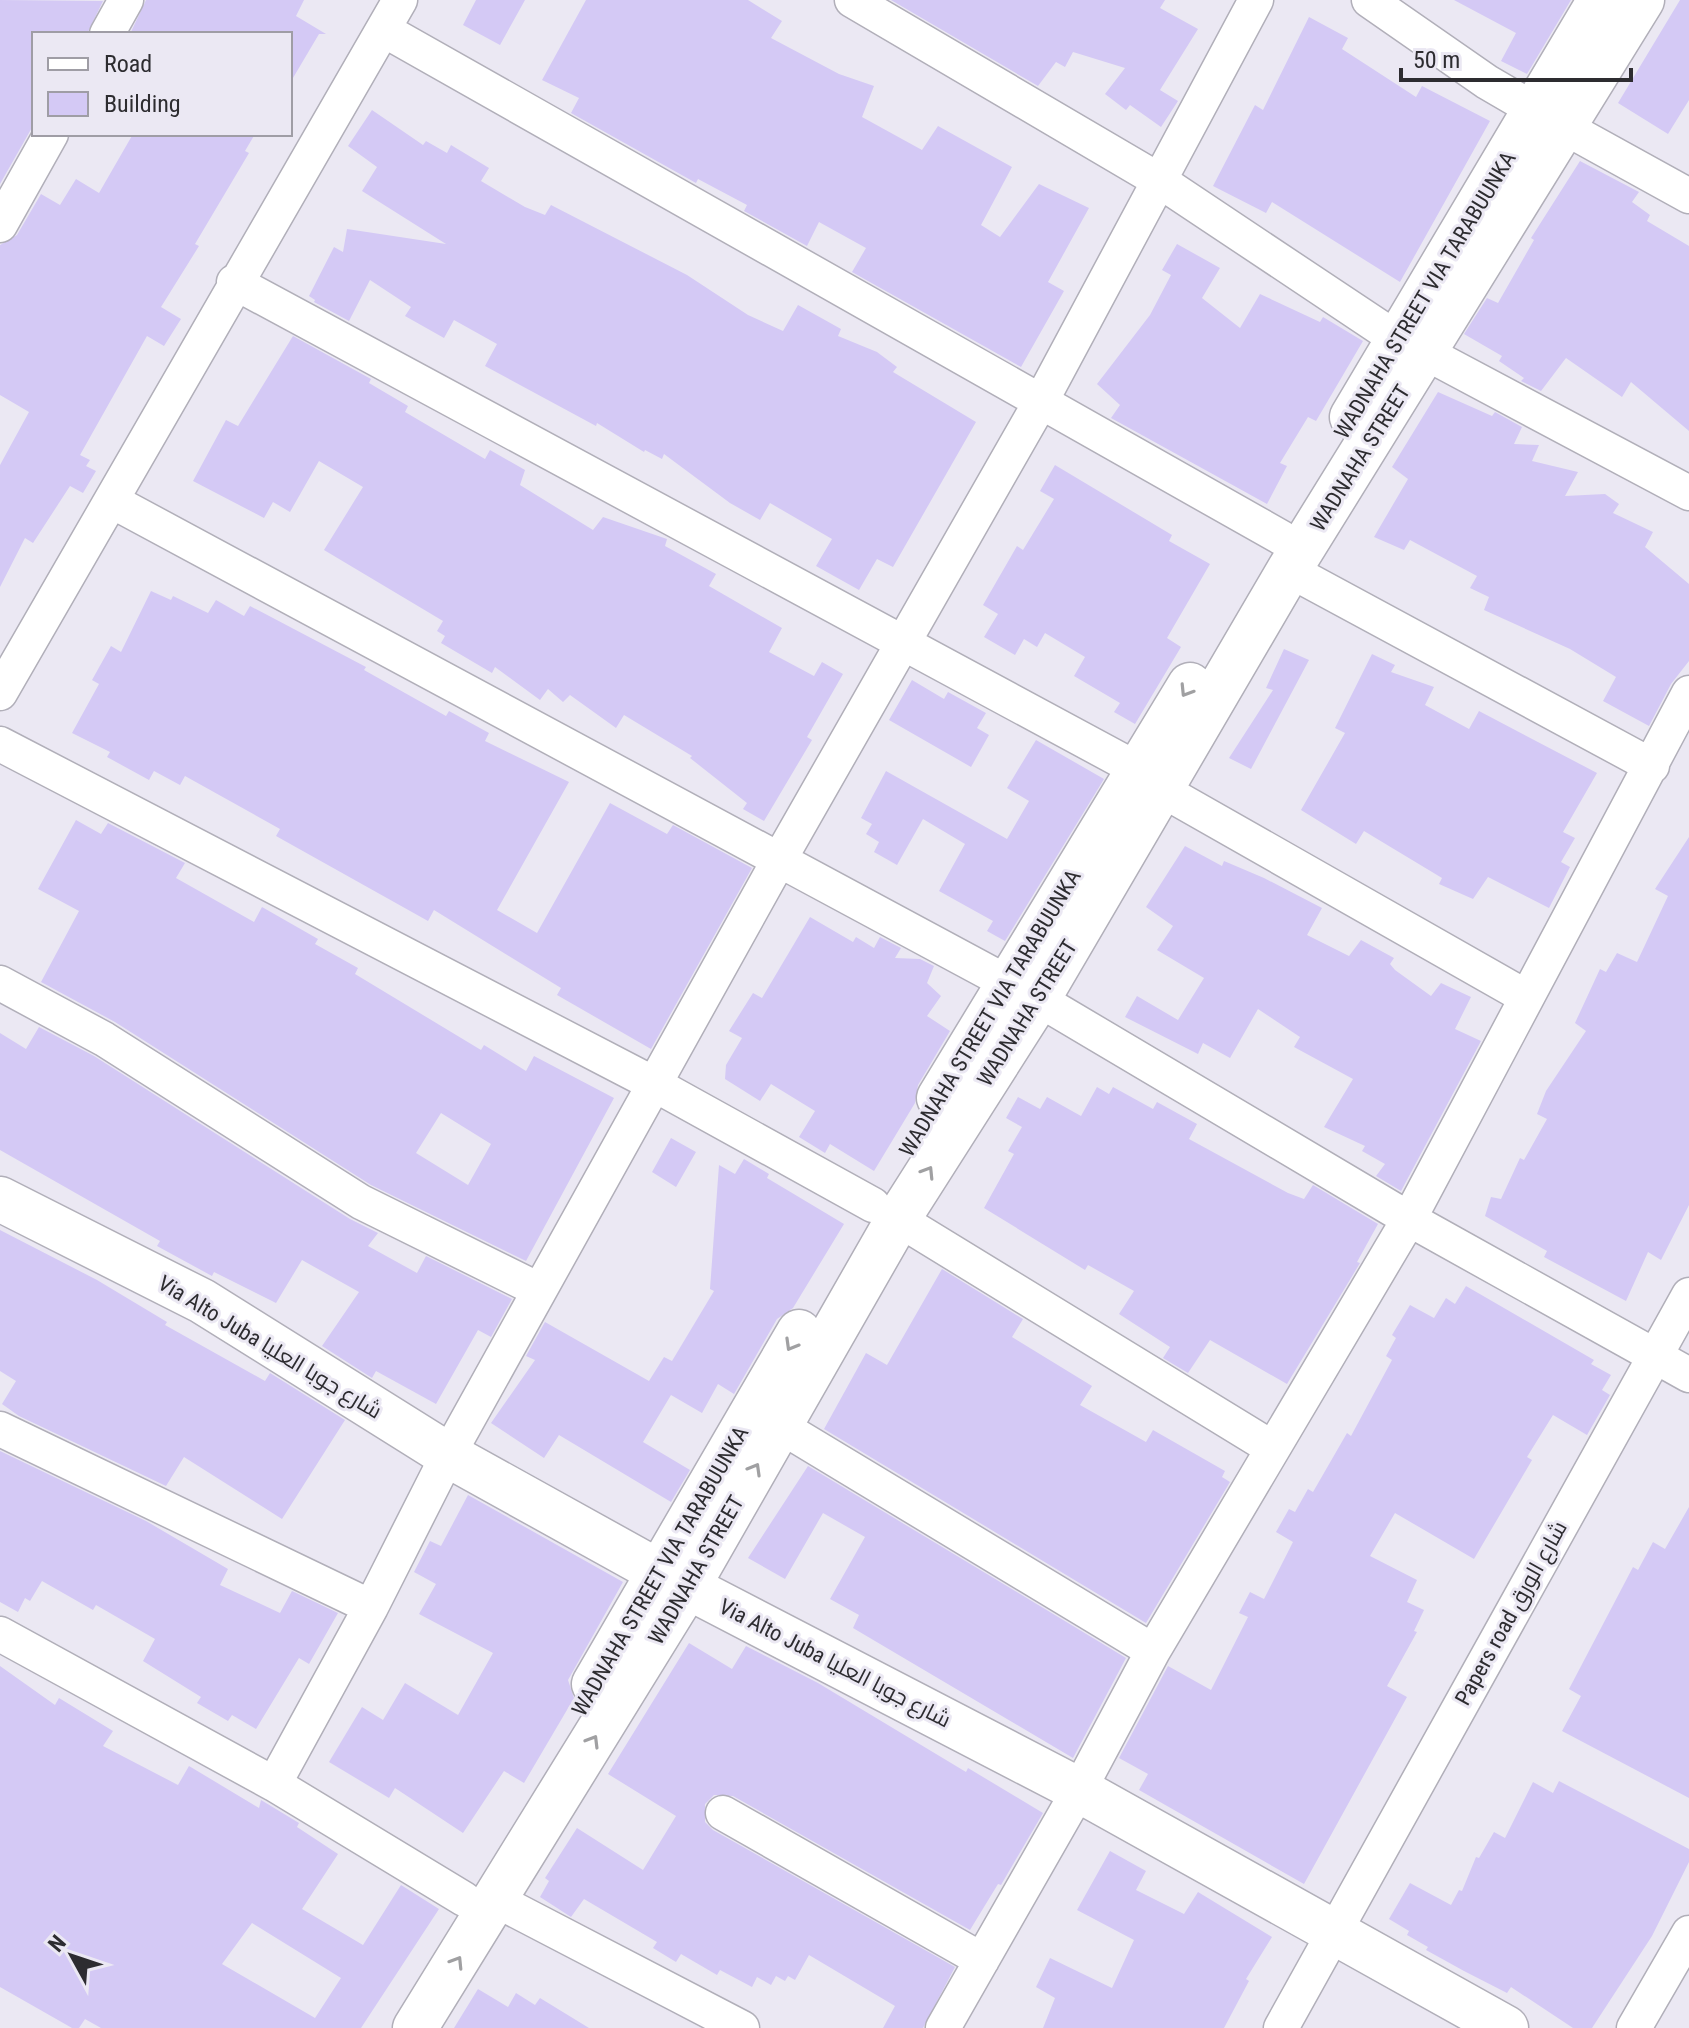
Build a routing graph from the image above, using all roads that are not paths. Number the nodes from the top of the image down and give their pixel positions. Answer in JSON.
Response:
{"nodes":[{"id":1,"x":126,"y":0,"type":"edge"},
{"id":2,"x":400,"y":0,"type":"edge"},
{"id":3,"x":852,"y":0,"type":"edge"},
{"id":4,"x":1256,"y":0,"type":"edge"},
{"id":5,"x":1369,"y":0,"type":"edge"},
{"id":6,"x":1600,"y":0,"type":"edge"},
{"id":7,"x":1642,"y":0,"type":"edge"},
{"id":8,"x":384,"y":30,"type":"junction"},
{"id":9,"x":108,"y":32,"type":"edge"},
{"id":10,"x":1550,"y":118,"type":"junction"},
{"id":11,"x":50,"y":136,"type":"edge"},
{"id":12,"x":1160,"y":181,"type":"junction"},
{"id":13,"x":1689,"y":196,"type":"edge"},
{"id":14,"x":0,"y":225,"type":"edge"},
{"id":15,"x":234,"y":282,"type":"junction"},
{"id":16,"x":1411,"y":346,"type":"junction"},
{"id":17,"x":1040,"y":403,"type":"junction"},
{"id":18,"x":1689,"y":493,"type":"edge"},
{"id":19,"x":112,"y":501,"type":"junction"},
{"id":20,"x":1286,"y":554,"type":"junction"},
{"id":21,"x":901,"y":645,"type":"junction"},
{"id":22,"x":0,"y":693,"type":"edge"},
{"id":23,"x":1689,"y":693,"type":"edge"},
{"id":24,"x":0,"y":744,"type":"edge"},
{"id":25,"x":1652,"y":766,"type":"junction"},
{"id":26,"x":1150,"y":780,"type":"junction"},
{"id":27,"x":779,"y":860,"type":"junction"},
{"id":28,"x":0,"y":983,"type":"edge"},
{"id":29,"x":1024,"y":991,"type":"junction"},
{"id":30,"x":1526,"y":997,"type":"junction"},
{"id":31,"x":654,"y":1084,"type":"junction"},
{"id":32,"x":0,"y":1199,"type":"edge"},
{"id":33,"x":885,"y":1212,"type":"junction"},
{"id":34,"x":1409,"y":1219,"type":"junction"},
{"id":35,"x":539,"y":1290,"type":"junction"},
{"id":36,"x":1689,"y":1295,"type":"edge"},
{"id":37,"x":1654,"y":1356,"type":"junction"},
{"id":38,"x":1689,"y":1375,"type":"edge"},
{"id":39,"x":780,"y":1426,"type":"junction"},
{"id":40,"x":0,"y":1429,"type":"edge"},
{"id":41,"x":1272,"y":1448,"type":"junction"},
{"id":42,"x":448,"y":1455,"type":"junction"},
{"id":43,"x":673,"y":1579,"type":"junction"},
{"id":44,"x":371,"y":1607,"type":"junction"},
{"id":45,"x":0,"y":1634,"type":"edge"},
{"id":46,"x":1153,"y":1651,"type":"junction"},
{"id":47,"x":274,"y":1784,"type":"junction"},
{"id":48,"x":1079,"y":1790,"type":"junction"},
{"id":49,"x":723,"y":1813,"type":"dead end"},
{"id":50,"x":480,"y":1900,"type":"junction"},
{"id":51,"x":1334,"y":1931,"type":"junction"},
{"id":52,"x":1686,"y":1943,"type":"edge"},
{"id":53,"x":982,"y":1960,"type":"junction"},
{"id":54,"x":382,"y":2028,"type":"edge"},
{"id":55,"x":415,"y":2028,"type":"edge"},
{"id":56,"x":742,"y":2028,"type":"edge"},
{"id":57,"x":943,"y":2028,"type":"edge"},
{"id":58,"x":1281,"y":2028,"type":"edge"},
{"id":59,"x":1506,"y":2028,"type":"edge"},
{"id":60,"x":1634,"y":2028,"type":"edge"}],
"edges":[{"from":1,"to":9,"type":"street"},
{"from":2,"to":8,"type":"street"},
{"from":3,"to":12,"type":"street"},
{"from":4,"to":12,"type":"street"},
{"from":5,"to":10,"type":"street"},
{"from":6,"to":10,"type":"main road"},
{"from":7,"to":10,"type":"main road","name":"WADNAHA STREET"},
{"from":8,"to":15,"type":"street"},
{"from":8,"to":17,"type":"street"},
{"from":10,"to":13,"type":"street"},
{"from":10,"to":16,"type":"main road","name":"WADNAHA STREET"},
{"from":11,"to":14,"type":"street"},
{"from":12,"to":16,"type":"street"},
{"from":12,"to":17,"type":"street"},
{"from":15,"to":19,"type":"street"},
{"from":15,"to":21,"type":"street"},
{"from":16,"to":18,"type":"street"},
{"from":16,"to":20,"type":"main road","name":"WADNAHA STREET"},
{"from":17,"to":20,"type":"street"},
{"from":17,"to":21,"type":"street"},
{"from":19,"to":22,"type":"street"},
{"from":19,"to":27,"type":"street"},
{"from":20,"to":25,"type":"street"},
{"from":20,"to":26,"type":"main road","name":"WADNAHA STREET"},
{"from":21,"to":26,"type":"street"},
{"from":21,"to":27,"type":"street"},
{"from":23,"to":25,"type":"street"},
{"from":24,"to":31,"type":"street"},
{"from":25,"to":30,"type":"street"},
{"from":26,"to":29,"type":"main road","name":"WADNAHA STREET"},
{"from":26,"to":30,"type":"street"},
{"from":27,"to":29,"type":"street"},
{"from":27,"to":31,"type":"street"},
{"from":28,"to":35,"type":"street"},
{"from":29,"to":33,"type":"main road","name":"WADNAHA STREET"},
{"from":29,"to":34,"type":"street"},
{"from":30,"to":34,"type":"street"},
{"from":31,"to":33,"type":"street"},
{"from":31,"to":35,"type":"street"},
{"from":32,"to":42,"type":"main road","name":"Via Alto Juba شارع جوبا العليا"},
{"from":33,"to":39,"type":"main road","name":"WADNAHA STREET"},
{"from":33,"to":41,"type":"street"},
{"from":33,"to":43,"type":"main road","name":"WADNAHA STREET VIA TARABUUNKA","one_way":true},
{"from":34,"to":37,"type":"street"},
{"from":34,"to":41,"type":"street"},
{"from":35,"to":42,"type":"street"},
{"from":36,"to":37,"type":"street","name":"Papers road شارع الورق"},
{"from":37,"to":38,"type":"street"},
{"from":37,"to":51,"type":"street","name":"Papers road شارع الورق"},
{"from":43,"to":39,"type":"main road","name":"WADNAHA STREET","one_way":true},
{"from":39,"to":46,"type":"street"},
{"from":40,"to":44,"type":"street"},
{"from":41,"to":46,"type":"street"},
{"from":42,"to":43,"type":"main road","name":"Via Alto Juba شارع جوبا العليا"},
{"from":42,"to":44,"type":"street"},
{"from":43,"to":48,"type":"main road","name":"Via Alto Juba شارع جوبا العليا"},
{"from":43,"to":50,"type":"main road","name":"WADNAHA STREET"},
{"from":44,"to":47,"type":"street"},
{"from":45,"to":47,"type":"street"},
{"from":46,"to":48,"type":"street"},
{"from":47,"to":50,"type":"street"},
{"from":48,"to":51,"type":"main road","name":"Via Alto Juba شارع جوبا العليا"},
{"from":48,"to":53,"type":"street"},
{"from":49,"to":53,"type":"street"},
{"from":50,"to":54,"type":"main road"},
{"from":55,"to":50,"type":"main road","name":"WADNAHA STREET","one_way":true},
{"from":50,"to":56,"type":"street"},
{"from":51,"to":58,"type":"street","name":"Papers road شارع الورق"},
{"from":51,"to":59,"type":"main road","name":"Via Alto Juba شارع جوبا العليا"},
{"from":52,"to":60,"type":"street"},
{"from":53,"to":57,"type":"street"}]}
